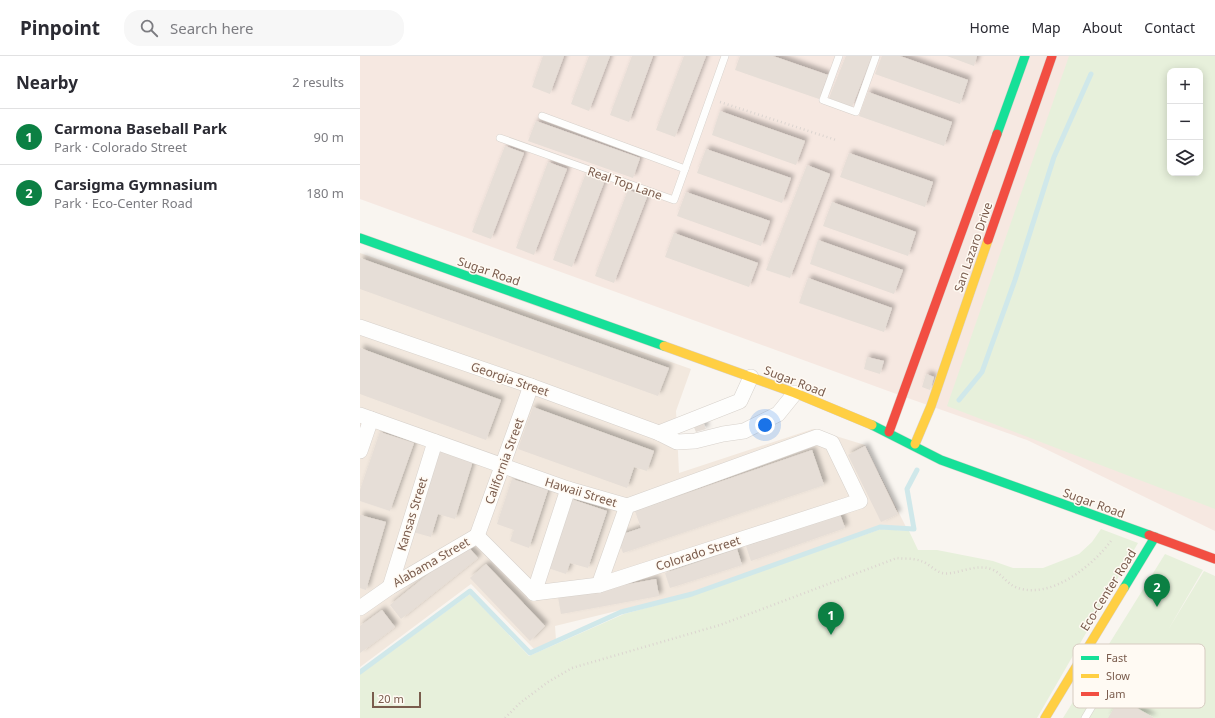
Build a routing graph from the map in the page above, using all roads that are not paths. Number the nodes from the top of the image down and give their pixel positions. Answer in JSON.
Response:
{"nodes":[{"id":1,"x":725,"y":56,"type":"edge"},
{"id":2,"x":839,"y":56,"type":"edge"},
{"id":3,"x":876,"y":56,"type":"edge"},
{"id":4,"x":1025,"y":56,"type":"edge"},
{"id":5,"x":1052,"y":56,"type":"edge"},
{"id":6,"x":542,"y":116,"type":"dead end"},
{"id":7,"x":500,"y":138,"type":"dead end"},
{"id":8,"x":685,"y":169,"type":"junction"},
{"id":9,"x":360,"y":238,"type":"edge"},
{"id":10,"x":360,"y":327,"type":"edge"},
{"id":11,"x":752,"y":377,"type":"junction"},
{"id":12,"x":531,"y":386,"type":"junction"},
{"id":13,"x":795,"y":393,"type":"junction"},
{"id":14,"x":714,"y":411,"type":"junction"},
{"id":15,"x":365,"y":417,"type":"edge"},
{"id":16,"x":889,"y":432,"type":"junction"},
{"id":17,"x":659,"y":433,"type":"junction"},
{"id":18,"x":723,"y":434,"type":"junction"},
{"id":19,"x":435,"y":442,"type":"junction"},
{"id":20,"x":915,"y":444,"type":"junction"},
{"id":21,"x":360,"y":451,"type":"edge"},
{"id":22,"x":502,"y":466,"type":"junction"},
{"id":23,"x":568,"y":489,"type":"junction"},
{"id":24,"x":860,"y":500,"type":"joint"},
{"id":25,"x":627,"y":506,"type":"junction"},
{"id":26,"x":477,"y":536,"type":"junction"},
{"id":27,"x":1155,"y":537,"type":"junction"},
{"id":28,"x":1215,"y":559,"type":"edge"},
{"id":29,"x":599,"y":585,"type":"junction"},
{"id":30,"x":390,"y":587,"type":"junction"},
{"id":31,"x":534,"y":593,"type":"junction"},
{"id":32,"x":360,"y":608,"type":"edge"},
{"id":33,"x":1090,"y":644,"type":"edge"},
{"id":34,"x":1073,"y":672,"type":"edge"},
{"id":35,"x":1091,"y":708,"type":"edge"},
{"id":36,"x":1045,"y":718,"type":"edge"},
{"id":37,"x":1085,"y":718,"type":"edge"}],
"edges":[{"from":1,"to":8,"type":"lane","name":"Real Top Lane"},
{"from":2,"to":3,"type":"lane"},
{"from":4,"to":16,"type":"street","name":"San Lazaro Drive"},
{"from":5,"to":20,"type":"street","name":"San Lazaro Drive"},
{"from":6,"to":8,"type":"lane"},
{"from":7,"to":8,"type":"lane","name":"Real Top Lane"},
{"from":9,"to":11,"type":"street","name":"Sugar Road"},
{"from":10,"to":12,"type":"street","name":"Georgia Street"},
{"from":11,"to":13,"type":"street","name":"Sugar Road"},
{"from":11,"to":14,"type":"street"},
{"from":12,"to":17,"type":"street","name":"Georgia Street"},
{"from":12,"to":22,"type":"street","name":"California Street"},
{"from":13,"to":16,"type":"street","name":"Sugar Road"},
{"from":13,"to":18,"type":"street"},
{"from":14,"to":17,"type":"street"},
{"from":14,"to":18,"type":"street"},
{"from":15,"to":19,"type":"street","name":"Hawaii Street"},
{"from":15,"to":21,"type":"street"},
{"from":16,"to":20,"type":"street","name":"Sugar Road"},
{"from":17,"to":18,"type":"street","name":"Georgia Street"},
{"from":19,"to":22,"type":"street","name":"Hawaii Street"},
{"from":19,"to":30,"type":"street","name":"Kansas Street"},
{"from":20,"to":27,"type":"street","name":"Sugar Road"},
{"from":22,"to":23,"type":"street","name":"Hawaii Street"},
{"from":22,"to":26,"type":"street","name":"California Street"},
{"from":23,"to":25,"type":"street","name":"Hawaii Street"},
{"from":23,"to":31,"type":"street"},
{"from":24,"to":25,"type":"street","name":"Hawaii Street"},
{"from":24,"to":29,"type":"street","name":"Colorado Street"},
{"from":25,"to":29,"type":"street"},
{"from":26,"to":30,"type":"street","name":"Alabama Street"},
{"from":26,"to":31,"type":"street","name":"Alabama Street"},
{"from":27,"to":28,"type":"street","name":"Sugar Road"},
{"from":27,"to":33,"type":"street","name":"Eco-Center Road"},
{"from":29,"to":31,"type":"street","name":"Colorado Street"},
{"from":30,"to":32,"type":"street","name":"Alabama Street"},
{"from":34,"to":36,"type":"street","name":"Eco-Center Road"},
{"from":35,"to":37,"type":"lane"}]}
